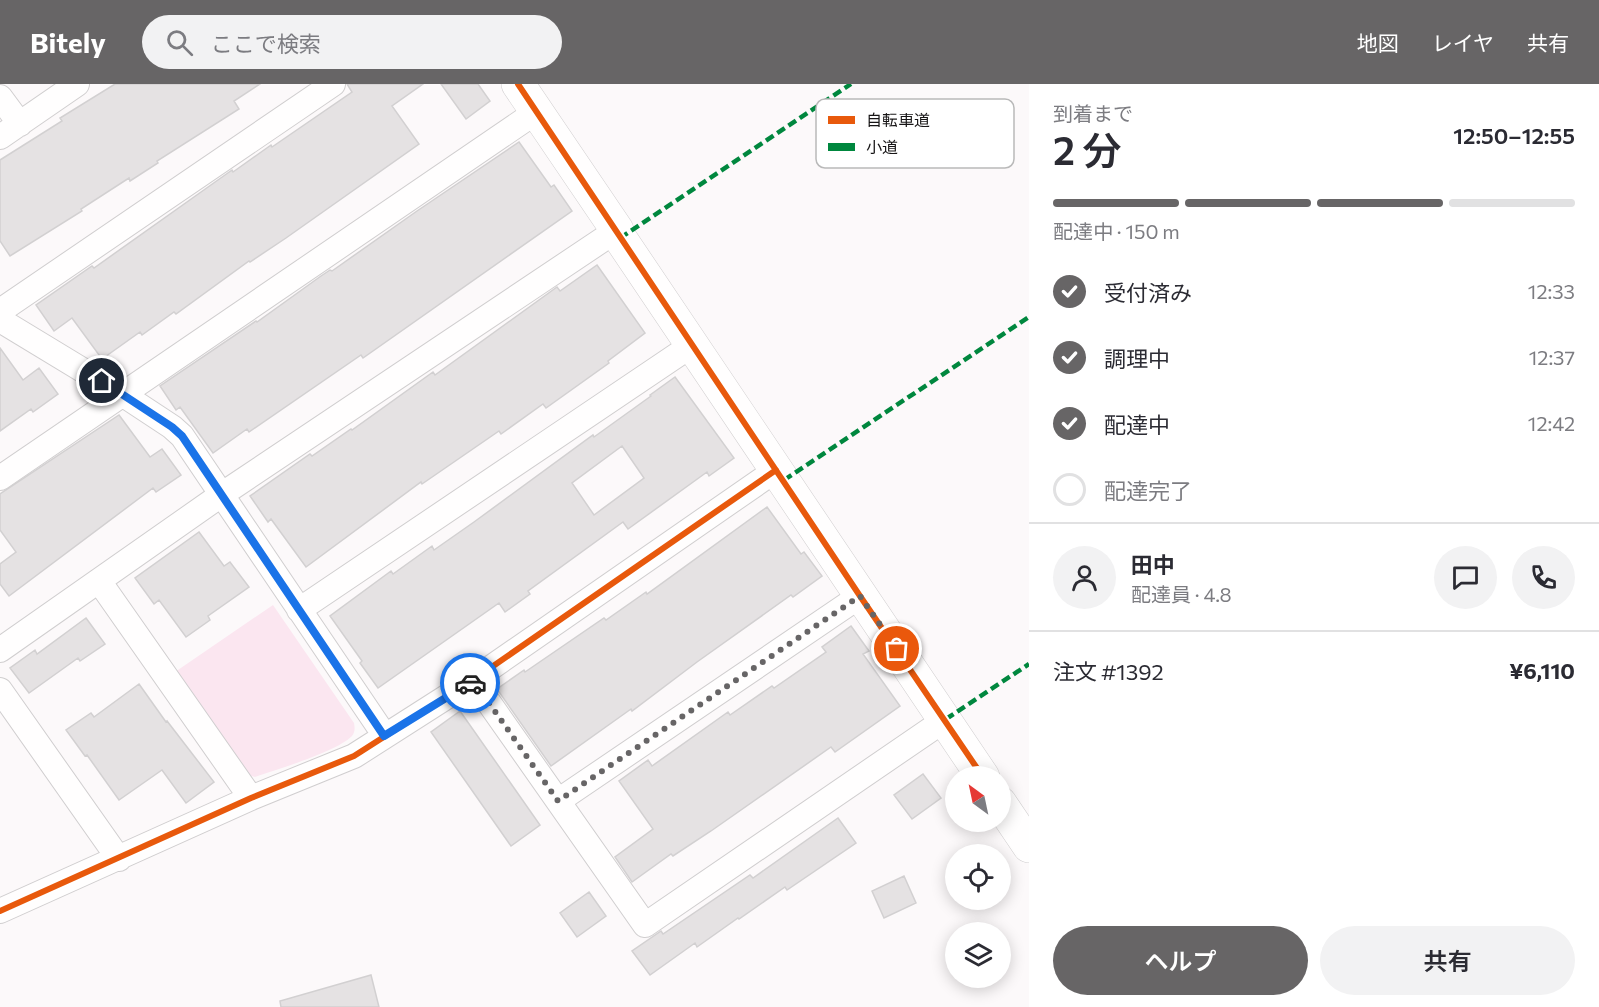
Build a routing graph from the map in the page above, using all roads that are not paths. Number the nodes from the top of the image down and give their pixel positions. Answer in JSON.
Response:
{"nodes":[{"id":1,"x":77,"y":84,"type":"edge"},
{"id":2,"x":333,"y":84,"type":"edge"},
{"id":3,"x":518,"y":84,"type":"edge"},
{"id":4,"x":0,"y":97,"type":"edge"},
{"id":5,"x":536,"y":111,"type":"junction"},
{"id":6,"x":20,"y":124,"type":"junction"},
{"id":7,"x":0,"y":137,"type":"edge"},
{"id":8,"x":619,"y":234,"type":"junction"},
{"id":9,"x":0,"y":311,"type":"edge"},
{"id":10,"x":0,"y":320,"type":"edge"},
{"id":11,"x":692,"y":345,"type":"junction"},
{"id":12,"x":122,"y":394,"type":"junction"},
{"id":13,"x":776,"y":471,"type":"junction"},
{"id":14,"x":0,"y":477,"type":"edge"},
{"id":15,"x":220,"y":495,"type":"junction"},
{"id":16,"x":99,"y":581,"type":"junction"},
{"id":17,"x":860,"y":596,"type":"junction"},
{"id":18,"x":299,"y":610,"type":"junction"},
{"id":19,"x":0,"y":650,"type":"edge"},
{"id":20,"x":473,"y":680,"type":"junction"},
{"id":21,"x":0,"y":690,"type":"edge"},
{"id":22,"x":946,"y":719,"type":"junction"},
{"id":23,"x":384,"y":736,"type":"junction"},
{"id":24,"x":976,"y":766,"type":"edge"},
{"id":25,"x":251,"y":798,"type":"junction"},
{"id":26,"x":558,"y":801,"type":"junction"},
{"id":27,"x":1011,"y":819,"type":"edge"},
{"id":28,"x":1029,"y":846,"type":"edge"},
{"id":29,"x":119,"y":859,"type":"junction"},
{"id":30,"x":0,"y":911,"type":"edge"}],
"edges":[{"from":1,"to":6,"type":"street"},
{"from":2,"to":9,"type":"street"},
{"from":3,"to":5,"type":"street"},
{"from":4,"to":6,"type":"street"},
{"from":5,"to":8,"type":"street"},
{"from":5,"to":12,"type":"street"},
{"from":6,"to":7,"type":"street"},
{"from":8,"to":11,"type":"street"},
{"from":8,"to":15,"type":"street"},
{"from":10,"to":12,"type":"street"},
{"from":11,"to":13,"type":"street"},
{"from":11,"to":18,"type":"street"},
{"from":12,"to":14,"type":"street"},
{"from":12,"to":15,"type":"street"},
{"from":13,"to":17,"type":"street"},
{"from":13,"to":20,"type":"street"},
{"from":15,"to":16,"type":"street"},
{"from":15,"to":18,"type":"street"},
{"from":16,"to":19,"type":"street"},
{"from":16,"to":25,"type":"street"},
{"from":17,"to":22,"type":"street"},
{"from":17,"to":26,"type":"street"},
{"from":18,"to":23,"type":"street"},
{"from":20,"to":23,"type":"street"},
{"from":20,"to":26,"type":"street"},
{"from":21,"to":29,"type":"street"},
{"from":22,"to":24,"type":"street"},
{"from":22,"to":26,"type":"street"},
{"from":23,"to":25,"type":"street"},
{"from":25,"to":29,"type":"street"},
{"from":27,"to":28,"type":"street"},
{"from":29,"to":30,"type":"street"}]}
